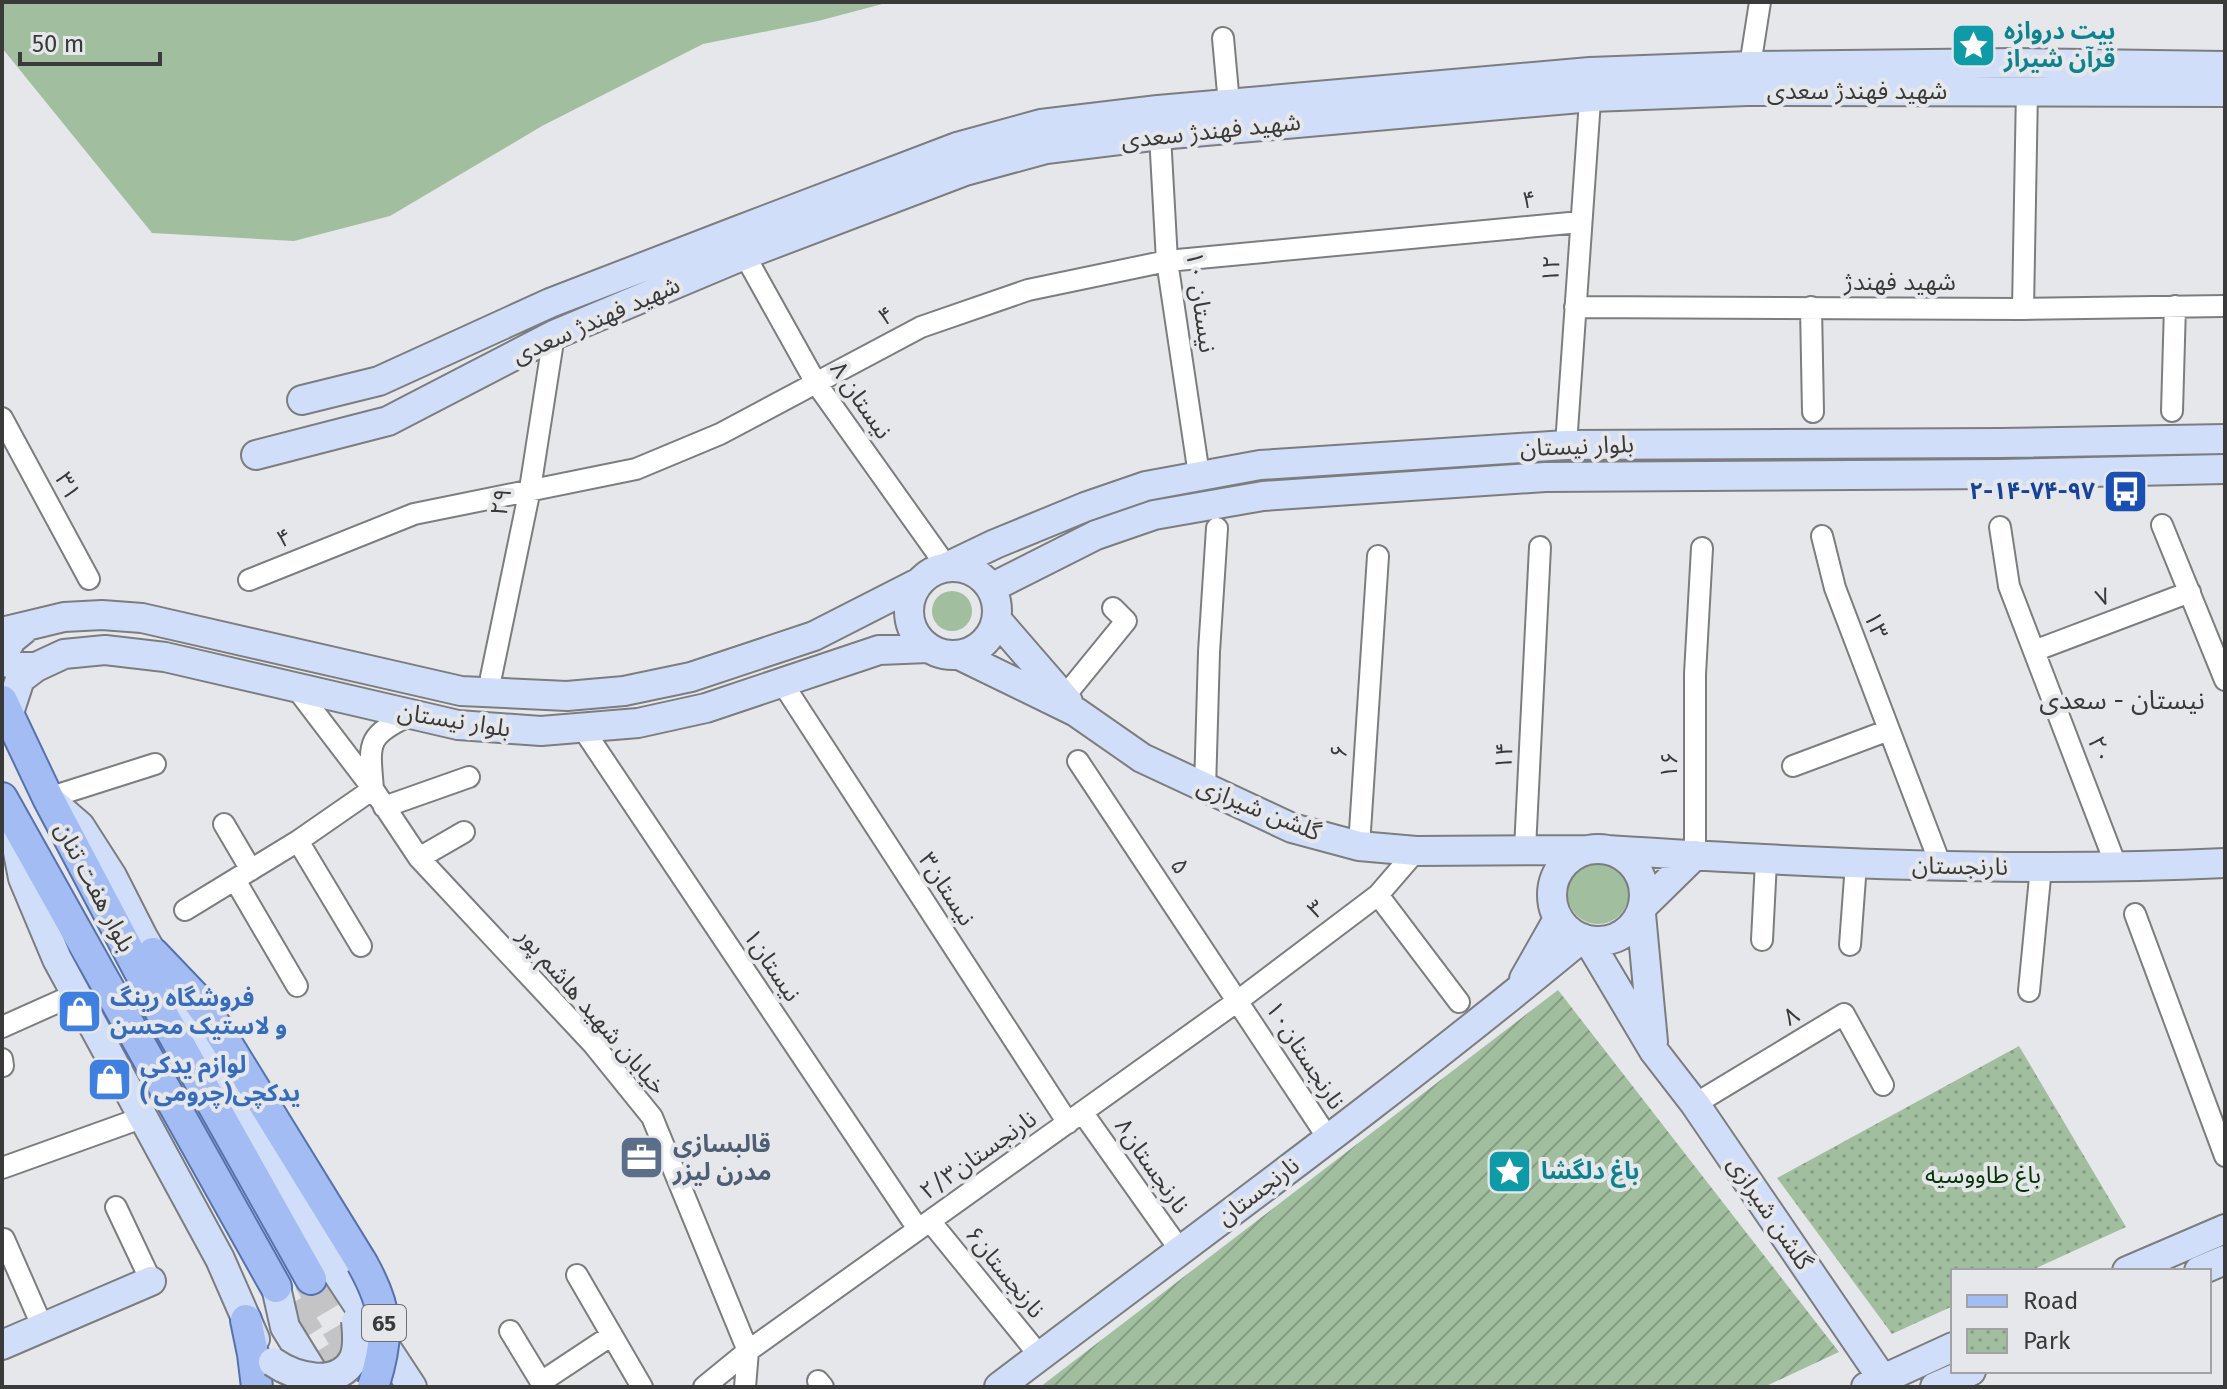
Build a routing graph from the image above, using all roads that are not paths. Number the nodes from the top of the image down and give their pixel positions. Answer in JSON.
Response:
{"nodes":[{"id":1,"x":1760,"y":2,"type":"edge"},
{"id":2,"x":1223,"y":38,"type":"dead end"},
{"id":3,"x":1750,"y":66,"type":"junction"},
{"id":4,"x":2225,"y":66,"type":"edge"},
{"id":5,"x":1591,"y":84,"type":"junction"},
{"id":6,"x":2027,"y":90,"type":"junction"},
{"id":7,"x":2225,"y":92,"type":"edge"},
{"id":8,"x":1229,"y":104,"type":"junction"},
{"id":9,"x":1160,"y":135,"type":"junction"},
{"id":10,"x":1580,"y":222,"type":"junction"},
{"id":11,"x":739,"y":243,"type":"junction"},
{"id":12,"x":1167,"y":261,"type":"junction"},
{"id":13,"x":2175,"y":306,"type":"junction"},
{"id":14,"x":2225,"y":306,"type":"edge"},
{"id":15,"x":1575,"y":307,"type":"junction"},
{"id":16,"x":1811,"y":307,"type":"junction"},
{"id":17,"x":2023,"y":309,"type":"junction"},
{"id":18,"x":554,"y":335,"type":"junction"},
{"id":19,"x":816,"y":383,"type":"junction"},
{"id":20,"x":302,"y":400,"type":"dead end"},
{"id":21,"x":2172,"y":411,"type":"dead end"},
{"id":22,"x":1813,"y":412,"type":"dead end"},
{"id":23,"x":2,"y":418,"type":"edge"},
{"id":24,"x":2225,"y":439,"type":"edge"},
{"id":25,"x":1566,"y":445,"type":"junction"},
{"id":26,"x":256,"y":455,"type":"dead end"},
{"id":27,"x":2225,"y":469,"type":"edge"},
{"id":28,"x":1199,"y":475,"type":"junction"},
{"id":29,"x":530,"y":489,"type":"junction"},
{"id":30,"x":2162,"y":525,"type":"dead end"},
{"id":31,"x":2000,"y":527,"type":"dead end"},
{"id":32,"x":1217,"y":528,"type":"dead end"},
{"id":33,"x":1822,"y":536,"type":"dead end"},
{"id":34,"x":1540,"y":547,"type":"dead end"},
{"id":35,"x":1702,"y":548,"type":"dead end"},
{"id":36,"x":1378,"y":556,"type":"dead end"},
{"id":37,"x":947,"y":567,"type":"junction"},
{"id":38,"x":89,"y":579,"type":"dead end"},
{"id":39,"x":249,"y":580,"type":"dead end"},
{"id":40,"x":918,"y":583,"type":"junction"},
{"id":41,"x":991,"y":588,"type":"junction"},
{"id":42,"x":2190,"y":592,"type":"junction"},
{"id":43,"x":1113,"y":608,"type":"dead end"},
{"id":44,"x":997,"y":620,"type":"junction"},
{"id":45,"x":15,"y":629,"type":"edge"},
{"id":46,"x":928,"y":648,"type":"junction"},
{"id":47,"x":2034,"y":651,"type":"junction"},
{"id":48,"x":959,"y":655,"type":"junction"},
{"id":49,"x":36,"y":667,"type":"junction"},
{"id":50,"x":491,"y":677,"type":"dead end"},
{"id":51,"x":2225,"y":680,"type":"edge"},
{"id":52,"x":783,"y":684,"type":"junction"},
{"id":53,"x":296,"y":688,"type":"junction"},
{"id":54,"x":1070,"y":704,"type":"junction"},
{"id":55,"x":5,"y":708,"type":"edge"},
{"id":56,"x":411,"y":715,"type":"junction"},
{"id":57,"x":583,"y":729,"type":"junction"},
{"id":58,"x":1889,"y":730,"type":"junction"},
{"id":59,"x":1078,"y":761,"type":"dead end"},
{"id":60,"x":155,"y":764,"type":"dead end"},
{"id":61,"x":1793,"y":766,"type":"dead end"},
{"id":62,"x":469,"y":777,"type":"dead end"},
{"id":63,"x":373,"y":789,"type":"junction"},
{"id":64,"x":1205,"y":789,"type":"junction"},
{"id":65,"x":48,"y":798,"type":"junction"},
{"id":66,"x":7,"y":807,"type":"edge"},
{"id":67,"x":384,"y":807,"type":"junction"},
{"id":68,"x":224,"y":824,"type":"dead end"},
{"id":69,"x":464,"y":832,"type":"dead end"},
{"id":70,"x":298,"y":841,"type":"junction"},
{"id":71,"x":1359,"y":846,"type":"junction"},
{"id":72,"x":1516,"y":849,"type":"junction"},
{"id":73,"x":1598,"y":850,"type":"junction"},
{"id":74,"x":1416,"y":851,"type":"junction"},
{"id":75,"x":1695,"y":855,"type":"junction"},
{"id":76,"x":419,"y":858,"type":"junction"},
{"id":77,"x":1766,"y":861,"type":"junction"},
{"id":78,"x":2225,"y":863,"type":"edge"},
{"id":79,"x":1856,"y":864,"type":"junction"},
{"id":80,"x":1941,"y":866,"type":"junction"},
{"id":81,"x":2041,"y":867,"type":"junction"},
{"id":82,"x":2117,"y":868,"type":"junction"},
{"id":83,"x":243,"y":875,"type":"junction"},
{"id":84,"x":1552,"y":886,"type":"junction"},
{"id":85,"x":1378,"y":895,"type":"junction"},
{"id":86,"x":185,"y":910,"type":"dead end"},
{"id":87,"x":1642,"y":910,"type":"junction"},
{"id":88,"x":2135,"y":914,"type":"dead end"},
{"id":89,"x":1558,"y":919,"type":"junction"},
{"id":90,"x":1585,"y":939,"type":"junction"},
{"id":91,"x":1762,"y":940,"type":"dead end"},
{"id":92,"x":1850,"y":945,"type":"dead end"},
{"id":93,"x":361,"y":946,"type":"dead end"},
{"id":94,"x":153,"y":953,"type":"joint"},
{"id":95,"x":297,"y":986,"type":"dead end"},
{"id":96,"x":2029,"y":991,"type":"dead end"},
{"id":97,"x":1515,"y":993,"type":"junction"},
{"id":98,"x":76,"y":994,"type":"junction"},
{"id":99,"x":1239,"y":1000,"type":"junction"},
{"id":100,"x":1459,"y":1002,"type":"dead end"},
{"id":101,"x":2,"y":1027,"type":"edge"},
{"id":102,"x":1654,"y":1051,"type":"junction"},
{"id":103,"x":1883,"y":1085,"type":"dead end"},
{"id":104,"x":1695,"y":1104,"type":"junction"},
{"id":105,"x":144,"y":1117,"type":"junction"},
{"id":106,"x":1075,"y":1118,"type":"junction"},
{"id":107,"x":1328,"y":1138,"type":"junction"},
{"id":108,"x":2225,"y":1156,"type":"edge"},
{"id":109,"x":2,"y":1168,"type":"edge"},
{"id":110,"x":116,"y":1207,"type":"dead end"},
{"id":111,"x":924,"y":1225,"type":"junction"},
{"id":112,"x":2225,"y":1229,"type":"edge"},
{"id":113,"x":4,"y":1239,"type":"dead end"},
{"id":114,"x":1180,"y":1250,"type":"junction"},
{"id":115,"x":2184,"y":1260,"type":"edge"},
{"id":116,"x":2225,"y":1260,"type":"edge"},
{"id":117,"x":2137,"y":1269,"type":"edge"},
{"id":118,"x":2204,"y":1269,"type":"edge"},
{"id":119,"x":337,"y":1273,"type":"junction"},
{"id":120,"x":577,"y":1275,"type":"dead end"},
{"id":121,"x":151,"y":1281,"type":"joint"},
{"id":122,"x":276,"y":1287,"type":"joint"},
{"id":123,"x":246,"y":1320,"type":"joint"},
{"id":124,"x":43,"y":1328,"type":"junction"},
{"id":125,"x":510,"y":1331,"type":"dead end"},
{"id":126,"x":612,"y":1335,"type":"junction"},
{"id":127,"x":2,"y":1345,"type":"edge"},
{"id":128,"x":1951,"y":1348,"type":"edge"},
{"id":129,"x":748,"y":1351,"type":"junction"},
{"id":130,"x":1040,"y":1356,"type":"junction"},
{"id":131,"x":1966,"y":1373,"type":"edge"},
{"id":132,"x":265,"y":1374,"type":"edge"},
{"id":133,"x":1878,"y":1384,"type":"edge"},
{"id":134,"x":543,"y":1385,"type":"edge"},
{"id":135,"x":322,"y":1387,"type":"edge"},
{"id":136,"x":373,"y":1387,"type":"edge"},
{"id":137,"x":412,"y":1387,"type":"edge"},
{"id":138,"x":642,"y":1387,"type":"edge"},
{"id":139,"x":704,"y":1387,"type":"edge"},
{"id":140,"x":745,"y":1387,"type":"edge"},
{"id":141,"x":999,"y":1387,"type":"edge"},
{"id":142,"x":1935,"y":1387,"type":"edge"}],
"edges":[{"from":1,"to":3,"type":"street"},
{"from":2,"to":8,"type":"street"},
{"from":3,"to":4,"type":"street","name":"شهید فهندژ سعدی"},
{"from":3,"to":5,"type":"street","name":"شهید فهندژ سعدی"},
{"from":5,"to":6,"type":"street","name":"شهید فهندژ سعدی"},
{"from":5,"to":8,"type":"street","name":"شهید فهندژ سعدی"},
{"from":5,"to":9,"type":"street","name":"شهید فهندژ سعدی"},
{"from":5,"to":10,"type":"street","name":"۱۲"},
{"from":6,"to":7,"type":"street","name":"شهید فهندژ سعدی"},
{"from":6,"to":17,"type":"street"},
{"from":8,"to":11,"type":"street","name":"شهید فهندژ سعدی"},
{"from":9,"to":11,"type":"street","name":"شهید فهندژ سعدی"},
{"from":9,"to":12,"type":"street","name":"نیستان ۱۰"},
{"from":10,"to":12,"type":"street","name":"۴"},
{"from":10,"to":15,"type":"street","name":"۱۲"},
{"from":11,"to":18,"type":"street","name":"شهید فهندژ سعدی"},
{"from":11,"to":19,"type":"street","name":"نیستان ۸"},
{"from":11,"to":20,"type":"street","name":"شهید فهندژ سعدی"},
{"from":12,"to":19,"type":"street","name":"۴"},
{"from":12,"to":28,"type":"street","name":"نیستان ۱۰"},
{"from":13,"to":14,"type":"street","name":"شهید فهندژ"},
{"from":13,"to":17,"type":"street","name":"شهید فهندژ"},
{"from":13,"to":21,"type":"street"},
{"from":15,"to":16,"type":"street","name":"شهید فهندژ"},
{"from":15,"to":25,"type":"street","name":"۱۲"},
{"from":16,"to":17,"type":"street","name":"شهید فهندژ"},
{"from":16,"to":22,"type":"street"},
{"from":18,"to":26,"type":"street","name":"شهید فهندژ سعدی"},
{"from":18,"to":29,"type":"street","name":"۲۹"},
{"from":19,"to":29,"type":"street","name":"۴"},
{"from":19,"to":37,"type":"street","name":"نیستان ۸"},
{"from":23,"to":38,"type":"street","name":"۳۱"},
{"from":24,"to":25,"type":"street","name":"بلوار نیستان"},
{"from":25,"to":28,"type":"street","name":"بلوار نیستان"},
{"from":27,"to":41,"type":"street","name":"بلوار نیستان"},
{"from":28,"to":37,"type":"street","name":"بلوار نیستان"},
{"from":29,"to":39,"type":"street","name":"۴"},
{"from":29,"to":50,"type":"street","name":"۲۹"},
{"from":30,"to":42,"type":"street"},
{"from":31,"to":47,"type":"street","name":"۲۰"},
{"from":32,"to":64,"type":"street"},
{"from":33,"to":58,"type":"street","name":"۱۳"},
{"from":34,"to":72,"type":"street","name":"۱۴"},
{"from":35,"to":75,"type":"street","name":"۱۶"},
{"from":36,"to":71,"type":"street","name":"۶"},
{"from":37,"to":40,"type":"street"},
{"from":37,"to":41,"type":"street"},
{"from":40,"to":45,"type":"street","name":"بلوار نیستان"},
{"from":40,"to":46,"type":"street"},
{"from":41,"to":44,"type":"street"},
{"from":42,"to":47,"type":"street","name":"۷"},
{"from":42,"to":51,"type":"street"},
{"from":43,"to":54,"type":"street"},
{"from":44,"to":48,"type":"street"},
{"from":44,"to":54,"type":"street","name":"گلشن شیرازی"},
{"from":45,"to":49,"type":"street"},
{"from":46,"to":48,"type":"street"},
{"from":46,"to":52,"type":"street","name":"بلوار نیستان"},
{"from":47,"to":82,"type":"street","name":"۲۰"},
{"from":48,"to":54,"type":"street","name":"گلشن شیرازی"},
{"from":49,"to":53,"type":"street","name":"بلوار نیستان"},
{"from":49,"to":55,"type":"street"},
{"from":52,"to":57,"type":"street","name":"بلوار نیستان"},
{"from":52,"to":106,"type":"street","name":"۳نیستان"},
{"from":53,"to":56,"type":"street","name":"بلوار نیستان"},
{"from":53,"to":63,"type":"street","name":"خیابان شهید هاشم پور"},
{"from":54,"to":64,"type":"street","name":"گلشن شیرازی"},
{"from":55,"to":65,"type":"main road","name":"بلوار هفت تنان","number":"65"},
{"from":56,"to":57,"type":"street","name":"بلوار نیستان"},
{"from":56,"to":63,"type":"street","name":"خیابان شهید هاشم پور"},
{"from":57,"to":111,"type":"street","name":"۱نیستان"},
{"from":58,"to":61,"type":"street"},
{"from":58,"to":80,"type":"street","name":"۱۳"},
{"from":59,"to":99,"type":"street","name":"۵"},
{"from":60,"to":65,"type":"street"},
{"from":62,"to":67,"type":"street"},
{"from":63,"to":67,"type":"street","name":"خیابان شهید هاشم پور"},
{"from":63,"to":70,"type":"street"},
{"from":64,"to":71,"type":"street","name":"گلشن شیرازی"},
{"from":65,"to":94,"type":"street","number":"65"},
{"from":65,"to":119,"type":"main road","name":"بلوار هفت تنان"},
{"from":66,"to":98,"type":"street"},
{"from":66,"to":122,"type":"main road","name":"بلوار هفت تنان"},
{"from":67,"to":76,"type":"street","name":"خیابان شهید هاشم پور"},
{"from":68,"to":83,"type":"street"},
{"from":69,"to":76,"type":"street"},
{"from":70,"to":83,"type":"street"},
{"from":70,"to":93,"type":"street"},
{"from":71,"to":74,"type":"street","name":"گلشن شیرازی"},
{"from":72,"to":73,"type":"street","name":"گلشن شیرازی"},
{"from":72,"to":74,"type":"street","name":"گلشن شیرازی"},
{"from":72,"to":84,"type":"street"},
{"from":73,"to":75,"type":"street","name":"نارنجستان"},
{"from":73,"to":84,"type":"street"},
{"from":73,"to":87,"type":"street"},
{"from":74,"to":85,"type":"street","name":"۳"},
{"from":75,"to":77,"type":"street","name":"نارنجستان"},
{"from":75,"to":87,"type":"street"},
{"from":76,"to":129,"type":"street","name":"خیابان شهید هاشم پور"},
{"from":77,"to":79,"type":"street","name":"نارنجستان"},
{"from":77,"to":91,"type":"street"},
{"from":78,"to":82,"type":"street","name":"نارنجستان"},
{"from":79,"to":80,"type":"street","name":"نارنجستان"},
{"from":79,"to":92,"type":"street"},
{"from":80,"to":81,"type":"street","name":"نارنجستان"},
{"from":81,"to":82,"type":"street","name":"نارنجستان"},
{"from":81,"to":96,"type":"street"},
{"from":83,"to":86,"type":"street"},
{"from":83,"to":95,"type":"street"},
{"from":84,"to":89,"type":"street"},
{"from":85,"to":99,"type":"street","name":"۳"},
{"from":85,"to":100,"type":"street"},
{"from":87,"to":90,"type":"street"},
{"from":87,"to":102,"type":"street"},
{"from":88,"to":108,"type":"street"},
{"from":89,"to":90,"type":"street"},
{"from":89,"to":97,"type":"street"},
{"from":90,"to":97,"type":"street","name":"نارنجستان"},
{"from":90,"to":102,"type":"street","name":"گلشن شیرازی"},
{"from":94,"to":119,"type":"main road","number":"65"},
{"from":97,"to":107,"type":"street","name":"نارنجستان"},
{"from":98,"to":101,"type":"street"},
{"from":98,"to":105,"type":"street"},
{"from":99,"to":106,"type":"street","name":"۲/۳نارنجستان"},
{"from":99,"to":107,"type":"street","name":"۱۰نارنجستان"},
{"from":102,"to":104,"type":"street","name":"گلشن شیرازی"},
{"from":103,"to":104,"type":"street","name":"۸"},
{"from":104,"to":133,"type":"street","name":"گلشن شیرازی"},
{"from":105,"to":109,"type":"street"},
{"from":105,"to":123,"type":"street"},
{"from":106,"to":111,"type":"street","name":"۲/۳نارنجستان"},
{"from":106,"to":114,"type":"street","name":"۸نارنجستان"},
{"from":107,"to":114,"type":"street","name":"نارنجستان"},
{"from":110,"to":121,"type":"street"},
{"from":111,"to":129,"type":"street","name":"۲/۳نارنجستان"},
{"from":111,"to":130,"type":"street","name":"۶نارنجستان"},
{"from":112,"to":115,"type":"street"},
{"from":113,"to":124,"type":"street"},
{"from":114,"to":130,"type":"street","name":"نارنجستان"},
{"from":115,"to":117,"type":"street"},
{"from":116,"to":118,"type":"street"},
{"from":119,"to":132,"type":"street","bridge":true},
{"from":119,"to":136,"type":"main road","number":"65","bridge":true},
{"from":119,"to":137,"type":"street"},
{"from":120,"to":126,"type":"street"},
{"from":121,"to":124,"type":"street"},
{"from":122,"to":135,"type":"street"},
{"from":123,"to":132,"type":"main road"},
{"from":124,"to":127,"type":"street"},
{"from":125,"to":134,"type":"street"},
{"from":126,"to":134,"type":"street"},
{"from":126,"to":138,"type":"street"},
{"from":128,"to":133,"type":"street"},
{"from":129,"to":139,"type":"street","name":"۲/۳نارنجستان"},
{"from":129,"to":140,"type":"street","name":"خیابان شهید هاشم پور"},
{"from":130,"to":141,"type":"street","name":"نارنجستان"},
{"from":131,"to":142,"type":"street"}]}
